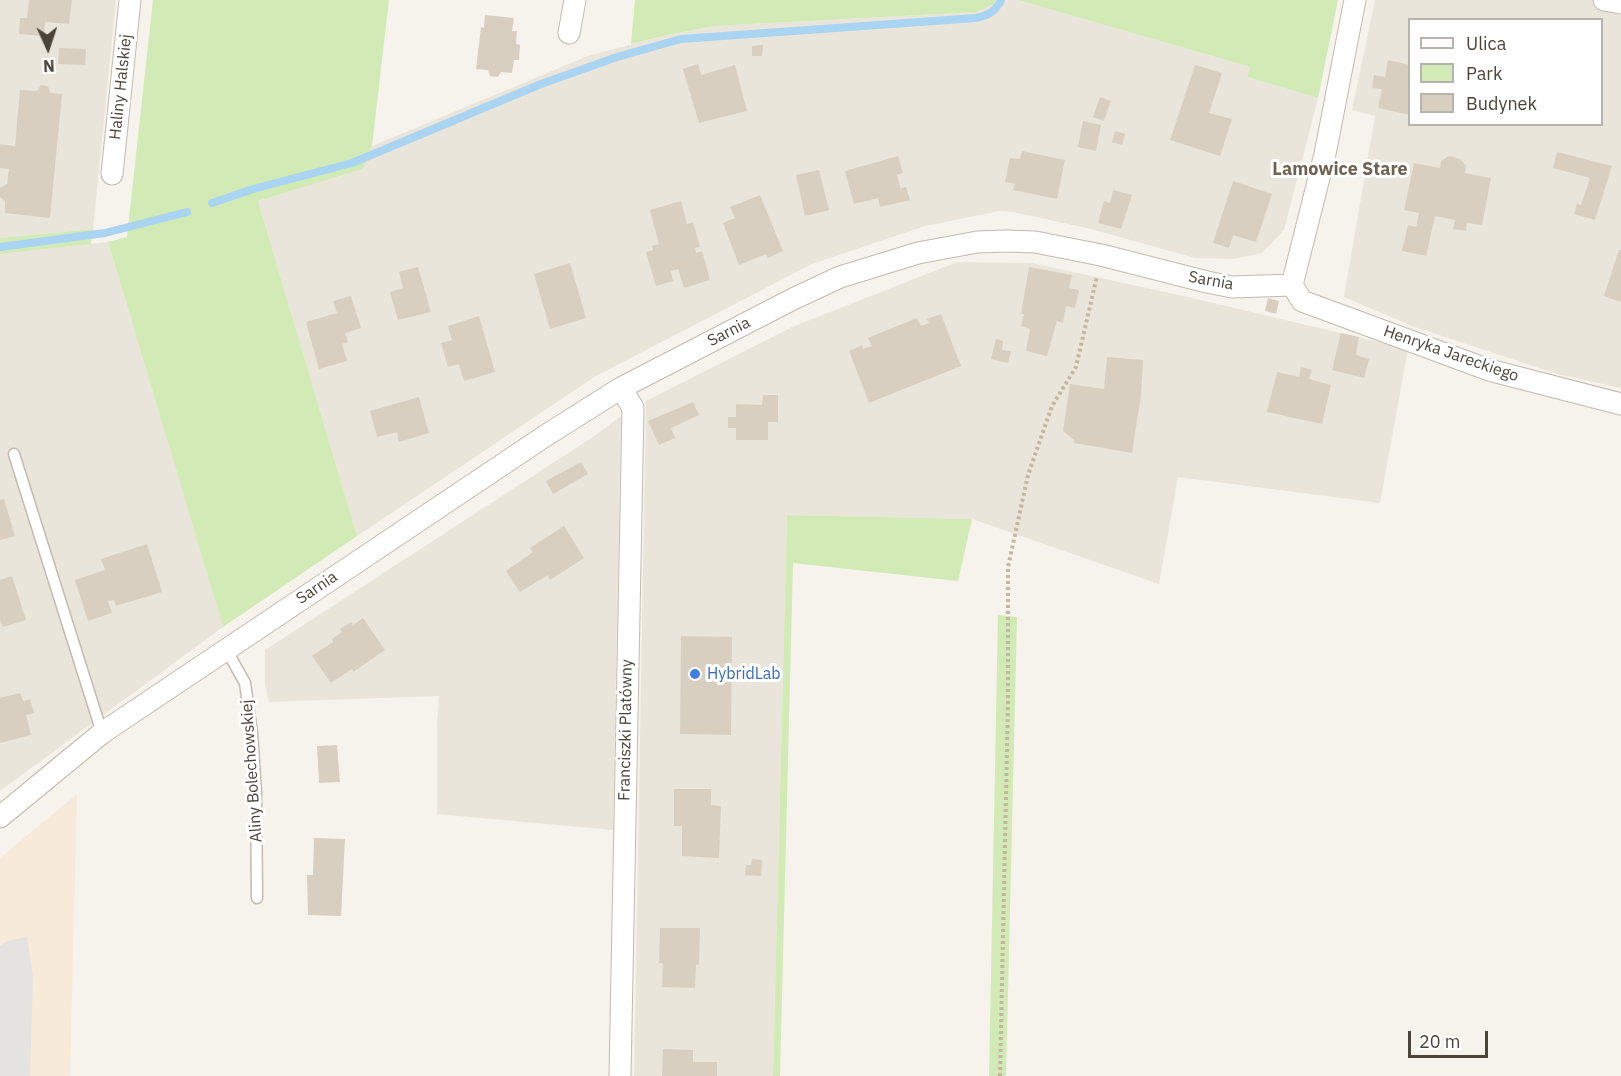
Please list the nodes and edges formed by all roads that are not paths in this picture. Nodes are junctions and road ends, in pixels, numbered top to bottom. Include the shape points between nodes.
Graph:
1 (130, 0) edge
2 (575, 0) edge
3 (1355, 0) edge
4 (1604, 0) edge
5 (1621, 3) edge
6 (569, 33) dead end
7 (112, 174) dead end
8 (1292, 285) junction
9 (621, 388) junction
10 (1621, 404) edge
11 (14, 454) dead end
12 (226, 650) junction
13 (102, 733) junction
14 (0, 817) edge
15 (257, 898) dead end
16 (620, 1076) edge

1 - 7 street, Haliny Halskiej
2 - 6 street
3 - 8 street via 1325,153
4 - 5 street
8 - 9 street, Sarnia via 1232,287 1035,242 978,242 918,253 840,277
8 - 10 street, Henryka Jareckiego via 1302,301 1489,370
9 - 12 street, Sarnia
9 - 16 street, Franciszki Platówny via 633,408
11 - 13 lane
12 - 13 street, Sarnia
12 - 15 lane, Aliny Bolechowskiej via 245,683 252,734
13 - 14 street, Sarnia

